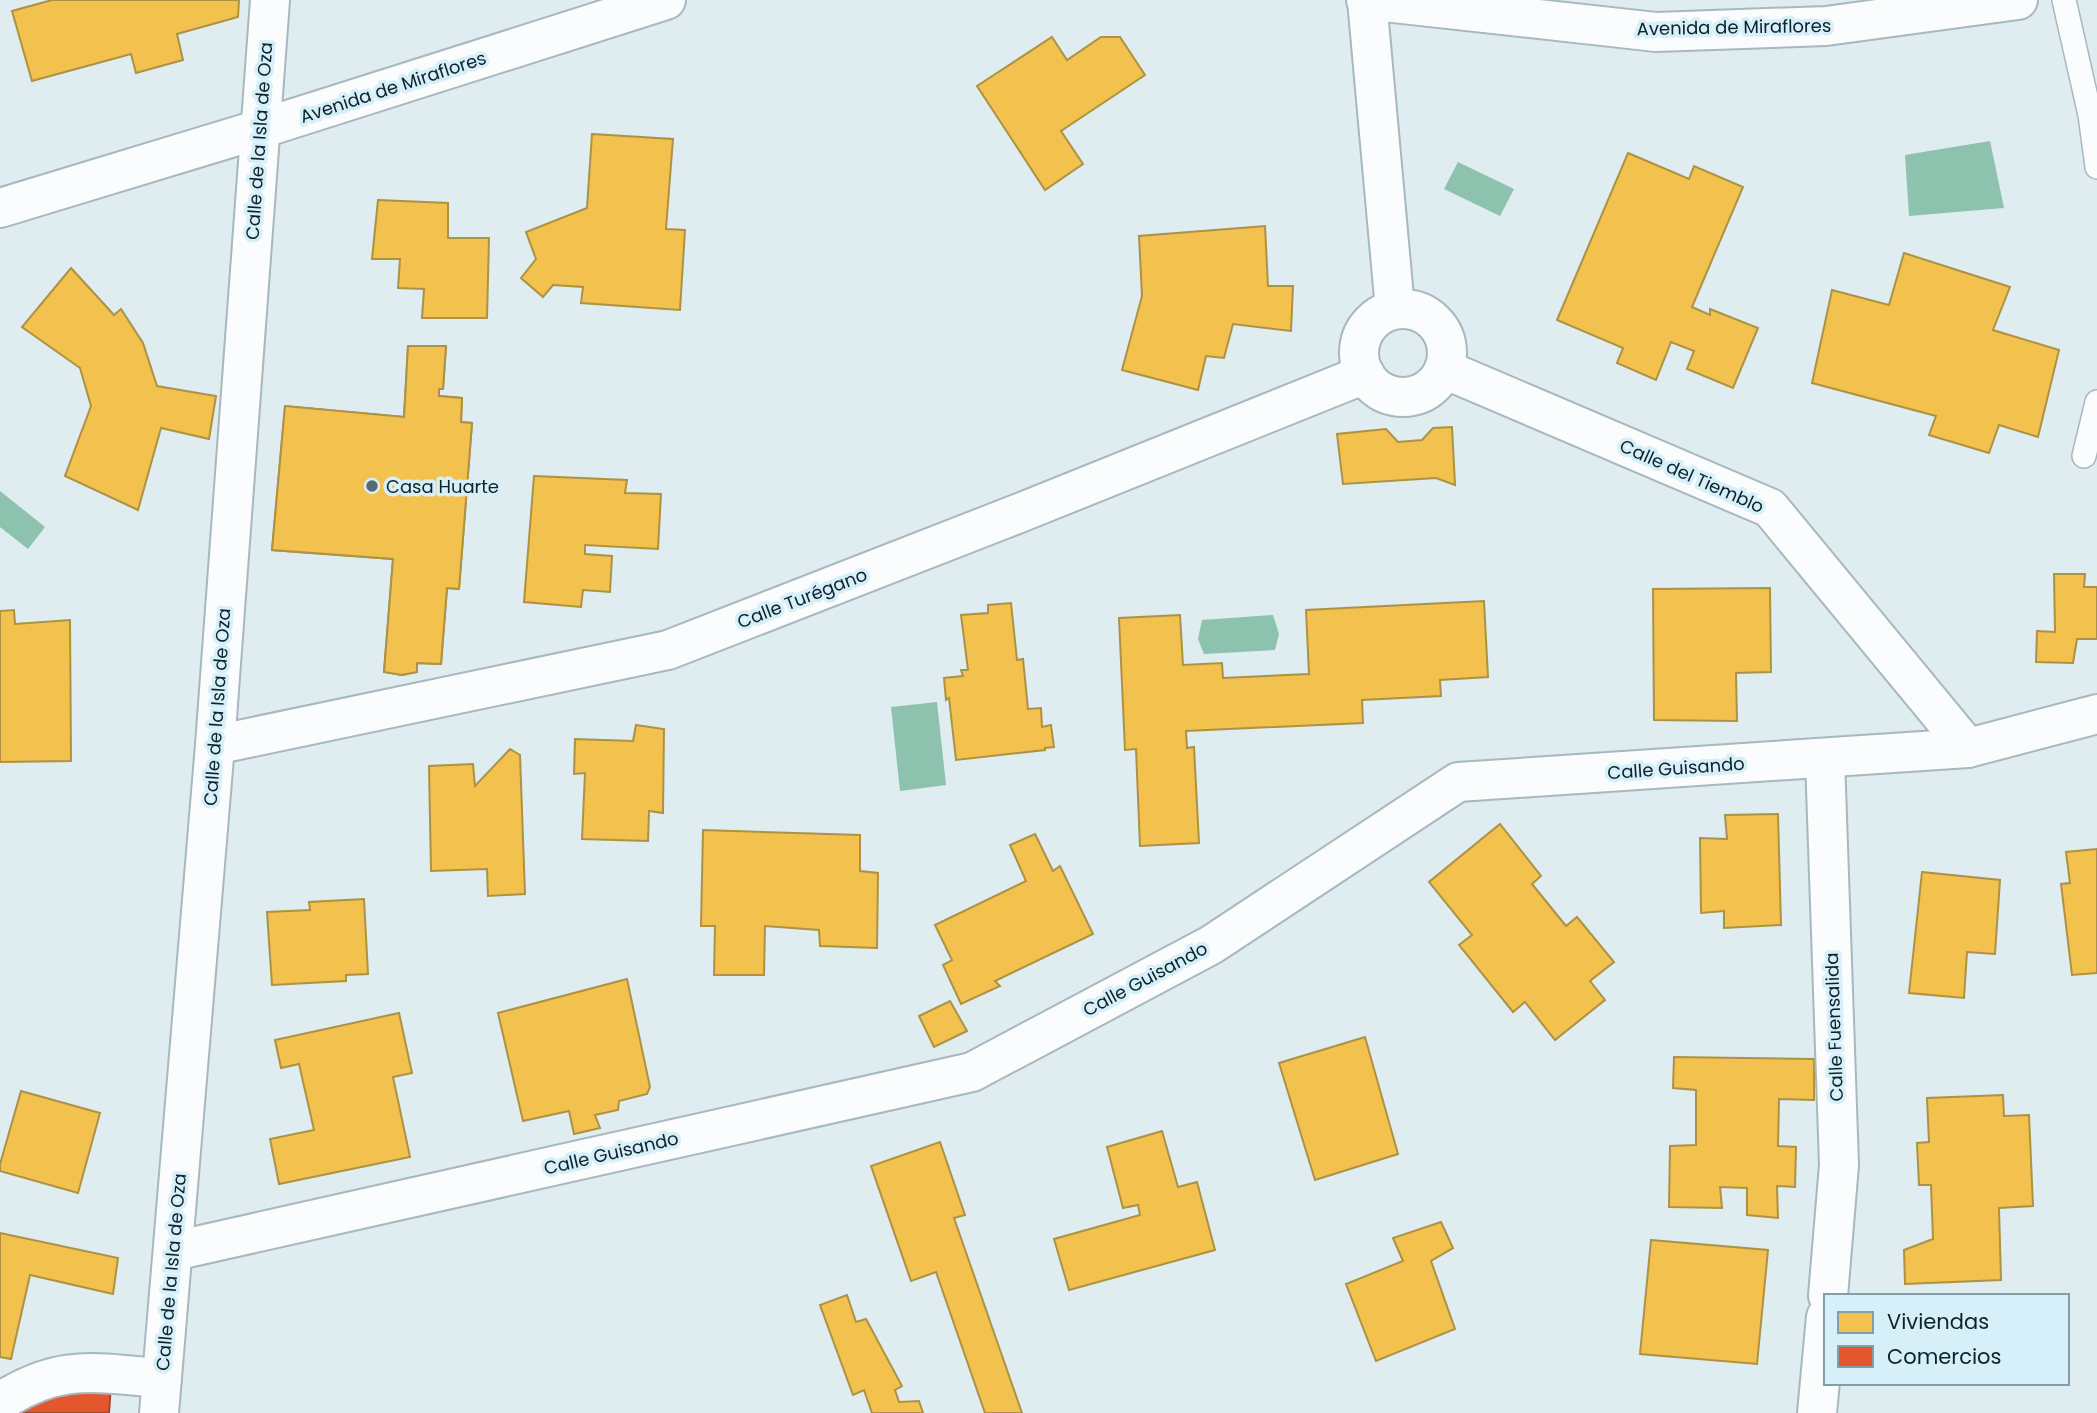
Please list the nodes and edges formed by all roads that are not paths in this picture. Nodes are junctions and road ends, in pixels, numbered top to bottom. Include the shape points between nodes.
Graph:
1 (270, 0) edge
2 (666, 0) edge
3 (1366, 0) edge
4 (2018, 0) edge
5 (2064, 0) edge
6 (260, 129) junction
7 (2097, 167) edge
8 (0, 208) edge
9 (1395, 309) junction
10 (1444, 369) junction
11 (1365, 374) junction
12 (2097, 402) edge
13 (2084, 456) dead end
14 (2097, 714) edge
15 (215, 746) junction
16 (1968, 748) junction
17 (1825, 759) junction
18 (174, 1251) junction
19 (1828, 1294) edge
20 (1824, 1338) edge
21 (160, 1395) edge
22 (0, 1402) edge
23 (1817, 1413) edge

1 - 6 street, Calle de la Isla de Oza
2 - 6 street, Avenida de Miraflores
3 - 4 street, Avenida de Miraflores via 1656,32 1826,26
3 - 9 street
5 - 7 lane
6 - 8 street, Avenida de Miraflores
6 - 15 street, Calle de la Isla de Oza
9 - 10 street via 1422,312 1433,320 1447,343
9 - 11 street via 1371,322 1364,333 1360,361
10 - 11 street via 1426,390 1399,397 1373,385
10 - 16 street, Calle del Tiemblo via 1770,508
11 - 15 street, Calle Turégano via 668,650
12 - 13 lane
14 - 16 street, Calle Guisando
15 - 18 street, Calle de la Isla de Oza
16 - 17 street, Calle Guisando
17 - 18 street, Calle Guisando via 1458,782 1210,945 972,1072
17 - 19 street, Calle Fuensalida via 1839,1165
18 - 21 street, Calle de la Isla de Oza
20 - 23 street
21 - 22 street via 81,1372 25,1386

